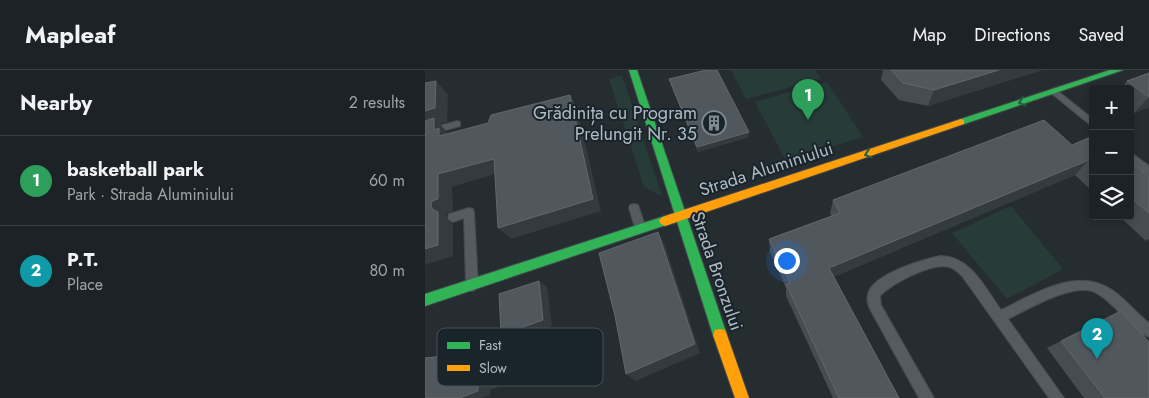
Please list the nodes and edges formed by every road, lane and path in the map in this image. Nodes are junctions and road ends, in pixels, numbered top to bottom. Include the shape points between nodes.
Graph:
1 (1119, 70) edge
2 (632, 71) edge
3 (1054, 91) junction
4 (1089, 121) edge
5 (457, 124) dead end
6 (425, 133) edge
7 (1134, 159) edge
8 (1149, 172) edge
9 (634, 208) dead end
10 (680, 216) junction
11 (453, 217) dead end
12 (640, 228) junction
13 (472, 285) junction
14 (425, 300) edge
15 (999, 316) junction
16 (1149, 331) edge
17 (742, 398) edge
18 (927, 398) edge
19 (1057, 398) edge

1 - 3 street, Strada Aluminiului
2 - 10 street, Strada Bronzului
3 - 4 lane
3 -> 10 street, Strada Aluminiului
5 - 6 lane
7 - 8 lane
9 - 12 lane
10 - 12 street, Strada Aluminiului
10 - 17 street, Strada Bronzului
11 - 13 lane via 469,212
12 - 13 street, Strada Aluminiului
13 - 14 street, Strada Aluminiului
15 - 16 lane via 1071,286 1085,284 1109,294
15 - 18 lane via 960,266 943,260 884,283 875,291 875,307
15 - 19 lane

